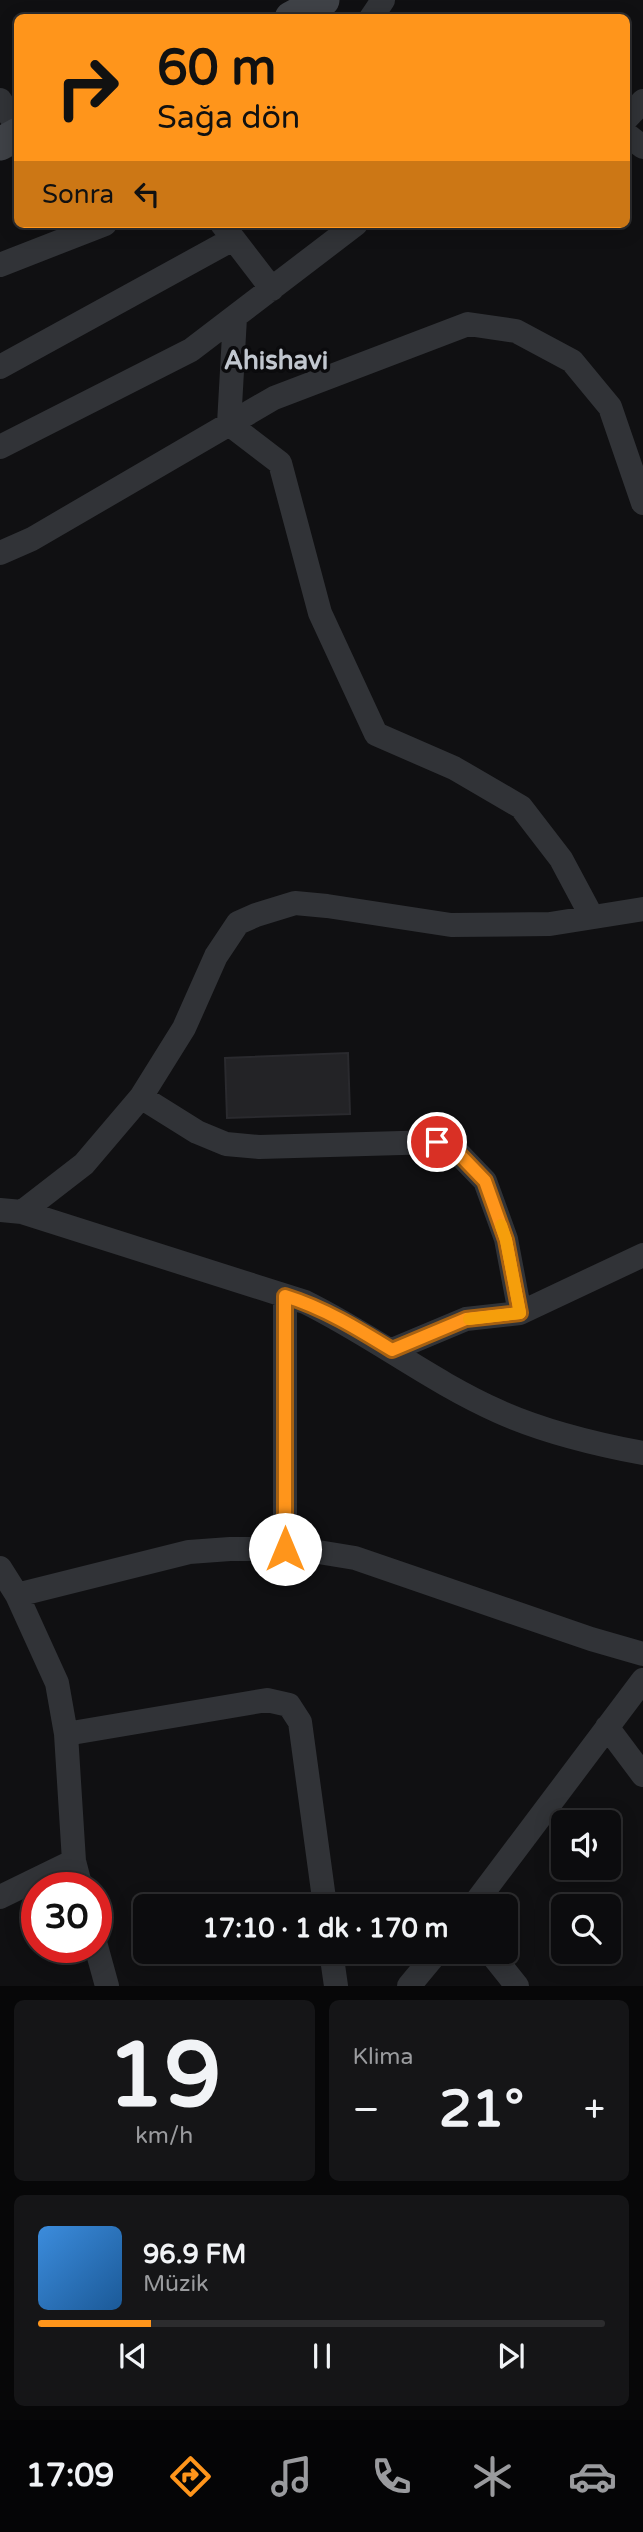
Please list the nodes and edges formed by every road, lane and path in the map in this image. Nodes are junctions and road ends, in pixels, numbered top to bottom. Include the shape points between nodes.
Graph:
1 (323, 0) edge
2 (298, 14) edge
3 (0, 100) edge
4 (643, 101) edge
5 (630, 115) edge
6 (14, 124) edge
7 (95, 228) edge
8 (351, 228) edge
9 (228, 231) edge
10 (0, 265) edge
11 (272, 289) junction
12 (235, 317) junction
13 (0, 368) edge
14 (229, 424) junction
15 (0, 447) edge
16 (643, 503) edge
17 (0, 553) edge
18 (643, 909) edge
19 (592, 917) junction
20 (141, 1097) junction
21 (11, 1211) edge
22 (643, 1255) edge
23 (285, 1296) junction
24 (520, 1313) junction
25 (392, 1350) junction
26 (643, 1453) edge
27 (285, 1549) junction
28 (0, 1568) edge
29 (17, 1595) junction
30 (643, 1654) edge
31 (643, 1680) edge
32 (607, 1727) junction
33 (66, 1734) junction
34 (643, 1775) edge
35 (74, 1861) junction
36 (77, 1872) edge
37 (323, 1894) edge
38 (482, 1894) edge
39 (0, 1897) edge
40 (101, 1963) edge
41 (333, 1964) edge
42 (428, 1964) edge
43 (499, 1964) edge
44 (107, 1986) edge
45 (336, 1986) edge
46 (410, 1986) edge
47 (517, 1986) edge

1 - 2 main road
3 - 6 street
4 - 5 street
7 - 10 street
8 - 11 street
9 - 11 street
9 - 13 street
11 - 12 street
12 - 14 street
12 - 15 street via 191,350
14 - 16 street via 274,398 468,324 516,331 572,361 610,407
14 - 17 street via 32,540
14 - 19 street via 280,463 320,613 376,734 454,768 521,807 561,859
18 - 19 street
19 - 20 street via 550,924 451,925 295,904 256,915 238,923 216,956 184,1028
20 - 21 street via 84,1164
20 - 24 street via 197,1132 226,1144 437,1142 460,1155 485,1181 506,1240
21 - 23 street
22 - 24 street
23 - 25 street via 345,1321
23 - 27 street
24 - 25 street via 466,1319
25 - 26 street via 501,1412 597,1444
27 - 29 street via 189,1552
27 - 30 street via 355,1559
28 - 29 street
29 - 33 street via 57,1683
31 - 32 street
32 - 34 street
32 - 38 street
33 - 35 street
33 - 37 street via 267,1700 289,1705 300,1721
35 - 36 street
35 - 39 street
40 - 44 street
41 - 45 street
42 - 46 street
43 - 47 street

